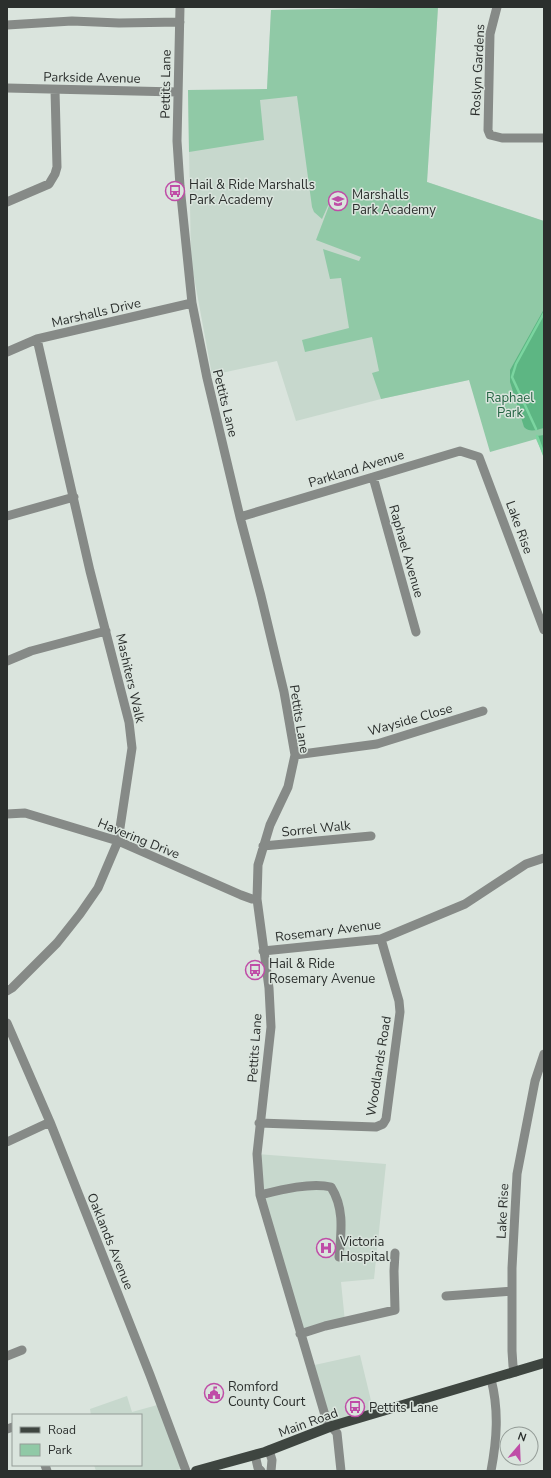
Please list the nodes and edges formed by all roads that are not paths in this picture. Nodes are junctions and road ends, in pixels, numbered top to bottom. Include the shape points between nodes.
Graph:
1 (180, 7) edge
2 (497, 7) edge
3 (180, 22) junction
4 (7, 25) edge
5 (7, 88) edge
6 (55, 90) junction
7 (177, 92) junction
8 (544, 138) edge
9 (7, 202) edge
10 (192, 303) junction
11 (37, 339) junction
12 (7, 352) edge
13 (479, 457) joint
14 (373, 476) junction
15 (74, 497) junction
16 (7, 516) edge
17 (240, 517) junction
18 (544, 630) edge
19 (106, 632) junction
20 (416, 632) dead end
21 (7, 661) edge
22 (483, 711) dead end
23 (295, 755) junction
24 (7, 814) edge
25 (371, 836) dead end
26 (118, 841) junction
27 (263, 846) junction
28 (544, 858) edge
29 (257, 899) junction
30 (381, 939) junction
31 (263, 951) junction
32 (7, 991) edge
33 (7, 1023) edge
34 (544, 1054) edge
35 (50, 1122) junction
36 (259, 1123) junction
37 (7, 1142) edge
38 (260, 1195) junction
39 (395, 1253) dead end
40 (339, 1257) dead end
41 (512, 1291) junction
42 (446, 1296) dead end
43 (300, 1334) junction
44 (22, 1350) dead end
45 (7, 1356) edge
46 (544, 1363) edge
47 (516, 1372) junction
48 (491, 1379) junction
49 (332, 1426) junction
50 (269, 1450) junction
51 (255, 1455) junction
52 (186, 1471) edge
53 (196, 1471) edge
54 (261, 1471) edge
55 (271, 1471) edge
56 (341, 1471) edge
57 (491, 1471) edge

1 - 3 street, Pettits Lane
2 - 8 street, Roslyn Gardens via 490,34 487,126 490,135 502,138
3 - 4 street via 72,21
3 - 7 street, Pettits Lane
5 - 6 street, Parkside Avenue
6 - 7 street, Parkside Avenue
6 - 9 street via 55,174 49,184
7 - 10 street, Pettits Lane via 180,186
10 - 11 street, Marshalls Drive
10 - 17 street, Pettits Lane via 205,371
11 - 12 street, Marshalls Drive
11 - 15 street, Mashiters Walk
13 - 14 street, Parkland Avenue via 460,451
13 - 18 street, Lake Rise
14 - 17 street, Parkland Avenue
14 - 20 street, Raphael Avenue
15 - 16 street
15 - 19 street, Mashiters Walk
17 - 23 street, Pettits Lane via 284,692
19 - 21 street via 32,651
19 - 26 street, Mashiters Walk via 129,722 132,748
22 - 23 street, Wayside Close via 377,744
23 - 27 street, Pettits Lane via 288,788
24 - 26 street, Havering Drive via 24,813
25 - 27 street, Sorrel Walk
26 - 29 street, Havering Drive via 241,895
26 - 32 street, Mashiters Walk via 98,888 80,914 57,943
27 - 29 street, Pettits Lane via 258,865
28 - 30 street, Rosemary Avenue via 526,864 465,904
29 - 31 street, Pettits Lane
30 - 31 street, Rosemary Avenue
30 - 36 street, Woodlands Road via 400,1012 386,1119 383,1124 376,1126
31 - 36 street, Pettits Lane via 271,1027
33 - 35 street, Oaklands Avenue
34 - 41 street, Lake Rise via 535,1081 516,1174
35 - 37 street
35 - 52 street, Oaklands Avenue
36 - 38 street, Pettits Lane via 256,1154
38 - 40 street via 297,1188 324,1185 331,1187 335,1192 342,1219
38 - 43 street, Pettits Lane
39 - 43 street via 395,1310
41 - 42 street
41 - 47 street, Lake Rise via 512,1351
43 - 49 street, Pettits Lane via 327,1422
44 - 45 street
46 - 47 main road, Main Road
47 - 48 main road, Main Road
48 - 49 main road, Main Road
48 - 57 street via 497,1406 497,1423
49 - 50 main road, Main Road
49 - 56 street, Pettits Lane via 337,1433
50 - 51 main road, Main Road
50 - 55 street via 272,1460
51 - 53 main road, Main Road
51 - 54 street

